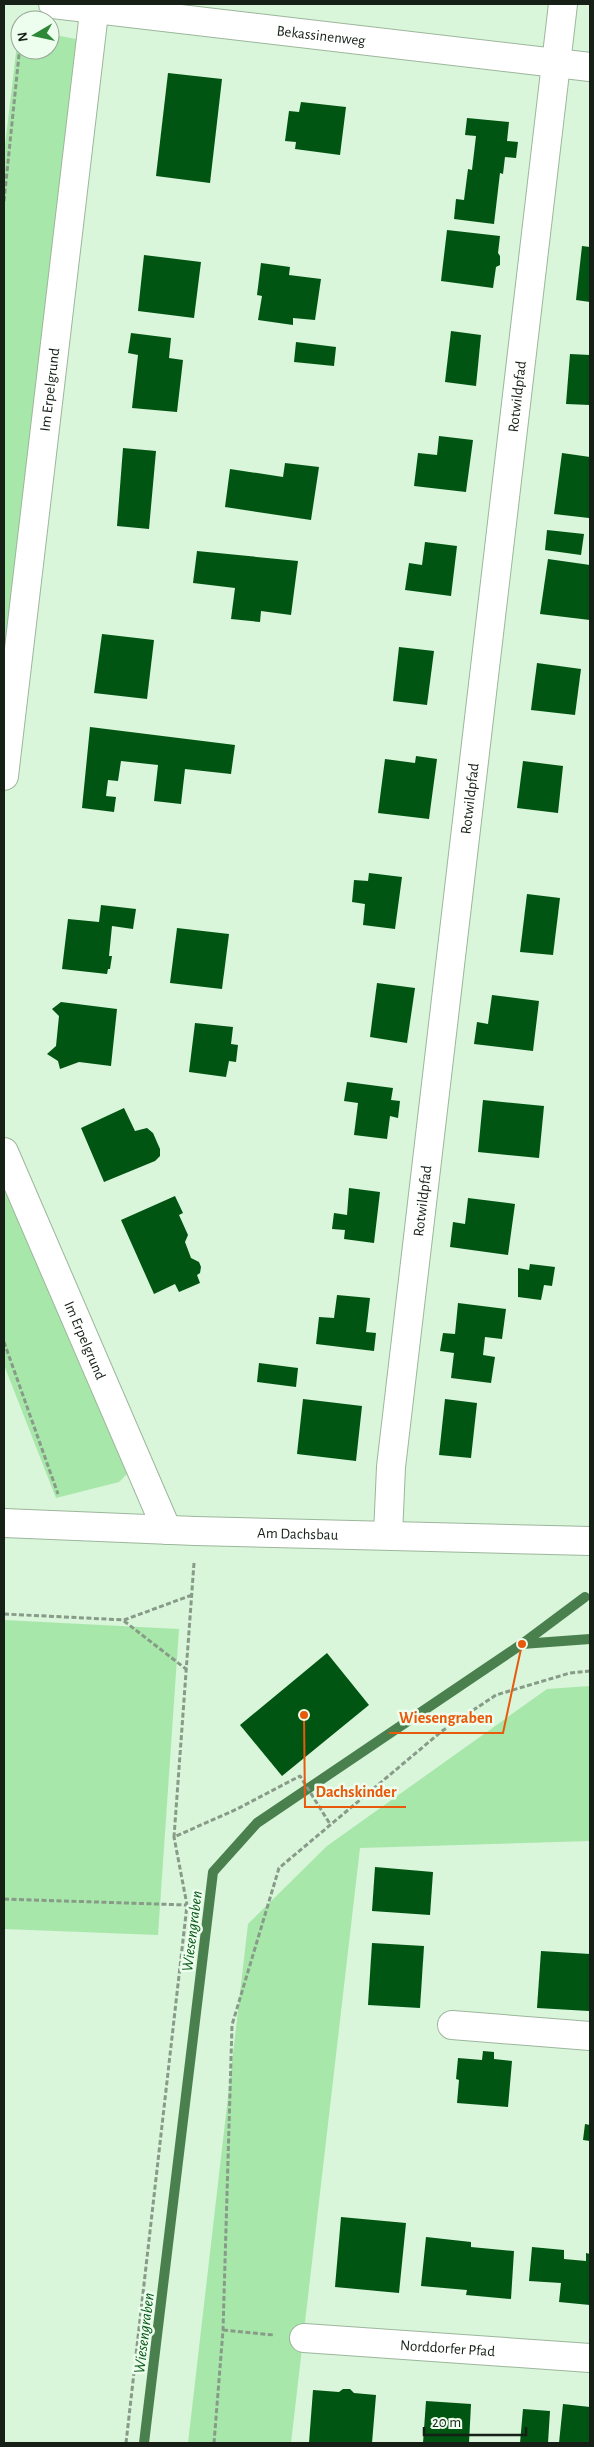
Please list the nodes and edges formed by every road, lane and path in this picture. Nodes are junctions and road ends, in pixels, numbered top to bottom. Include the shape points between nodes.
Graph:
1 (53, 4) edge
2 (563, 4) edge
3 (95, 6) edge
4 (18, 60) edge
5 (556, 64) junction
6 (590, 67) edge
7 (4, 201) edge
8 (4, 776) edge
9 (4, 1152) edge
10 (4, 1342) edge
11 (4, 1523) edge
12 (69, 1526) junction
13 (167, 1530) junction
14 (195, 1531) junction
15 (388, 1535) junction
16 (590, 1541) edge
17 (192, 1596) junction
18 (4, 1614) edge
19 (124, 1620) junction
20 (186, 1669) junction
21 (590, 1671) edge
22 (330, 1824) junction
23 (174, 1837) junction
24 (4, 1899) edge
25 (187, 1905) junction
26 (452, 2025) dead end
27 (590, 2036) edge
28 (223, 2330) junction
29 (304, 2338) joint
30 (590, 2358) edge
31 (126, 2443) edge
32 (214, 2443) edge

1 - 3 street, Bekassinenweg
2 - 5 street, Rotwildpfad
3 - 5 street, Bekassinenweg
3 - 8 street, Im Erpelgrund
4 - 7 path
5 - 6 street, Bekassinenweg
5 - 15 street, Rotwildpfad via 391,1466
9 - 13 street, Im Erpelgrund
10 - 12 path
11 - 12 street, Am Dachsbau
12 - 13 street, Am Dachsbau
13 - 14 street, Am Dachsbau
14 - 15 street, Am Dachsbau
14 - 17 path
15 - 16 street, Am Dachsbau
17 - 19 path
17 - 20 path
18 - 19 path
19 - 20 path
20 - 23 path
21 - 22 path via 570,1673 496,1695 442,1731
22 - 23 path via 300,1776
22 - 28 path via 279,1868 232,2025
23 - 25 path
24 - 25 path
25 - 31 path
26 - 27 street
28 - 29 path
28 - 32 path
29 - 30 street, Norddorfer Pfad

